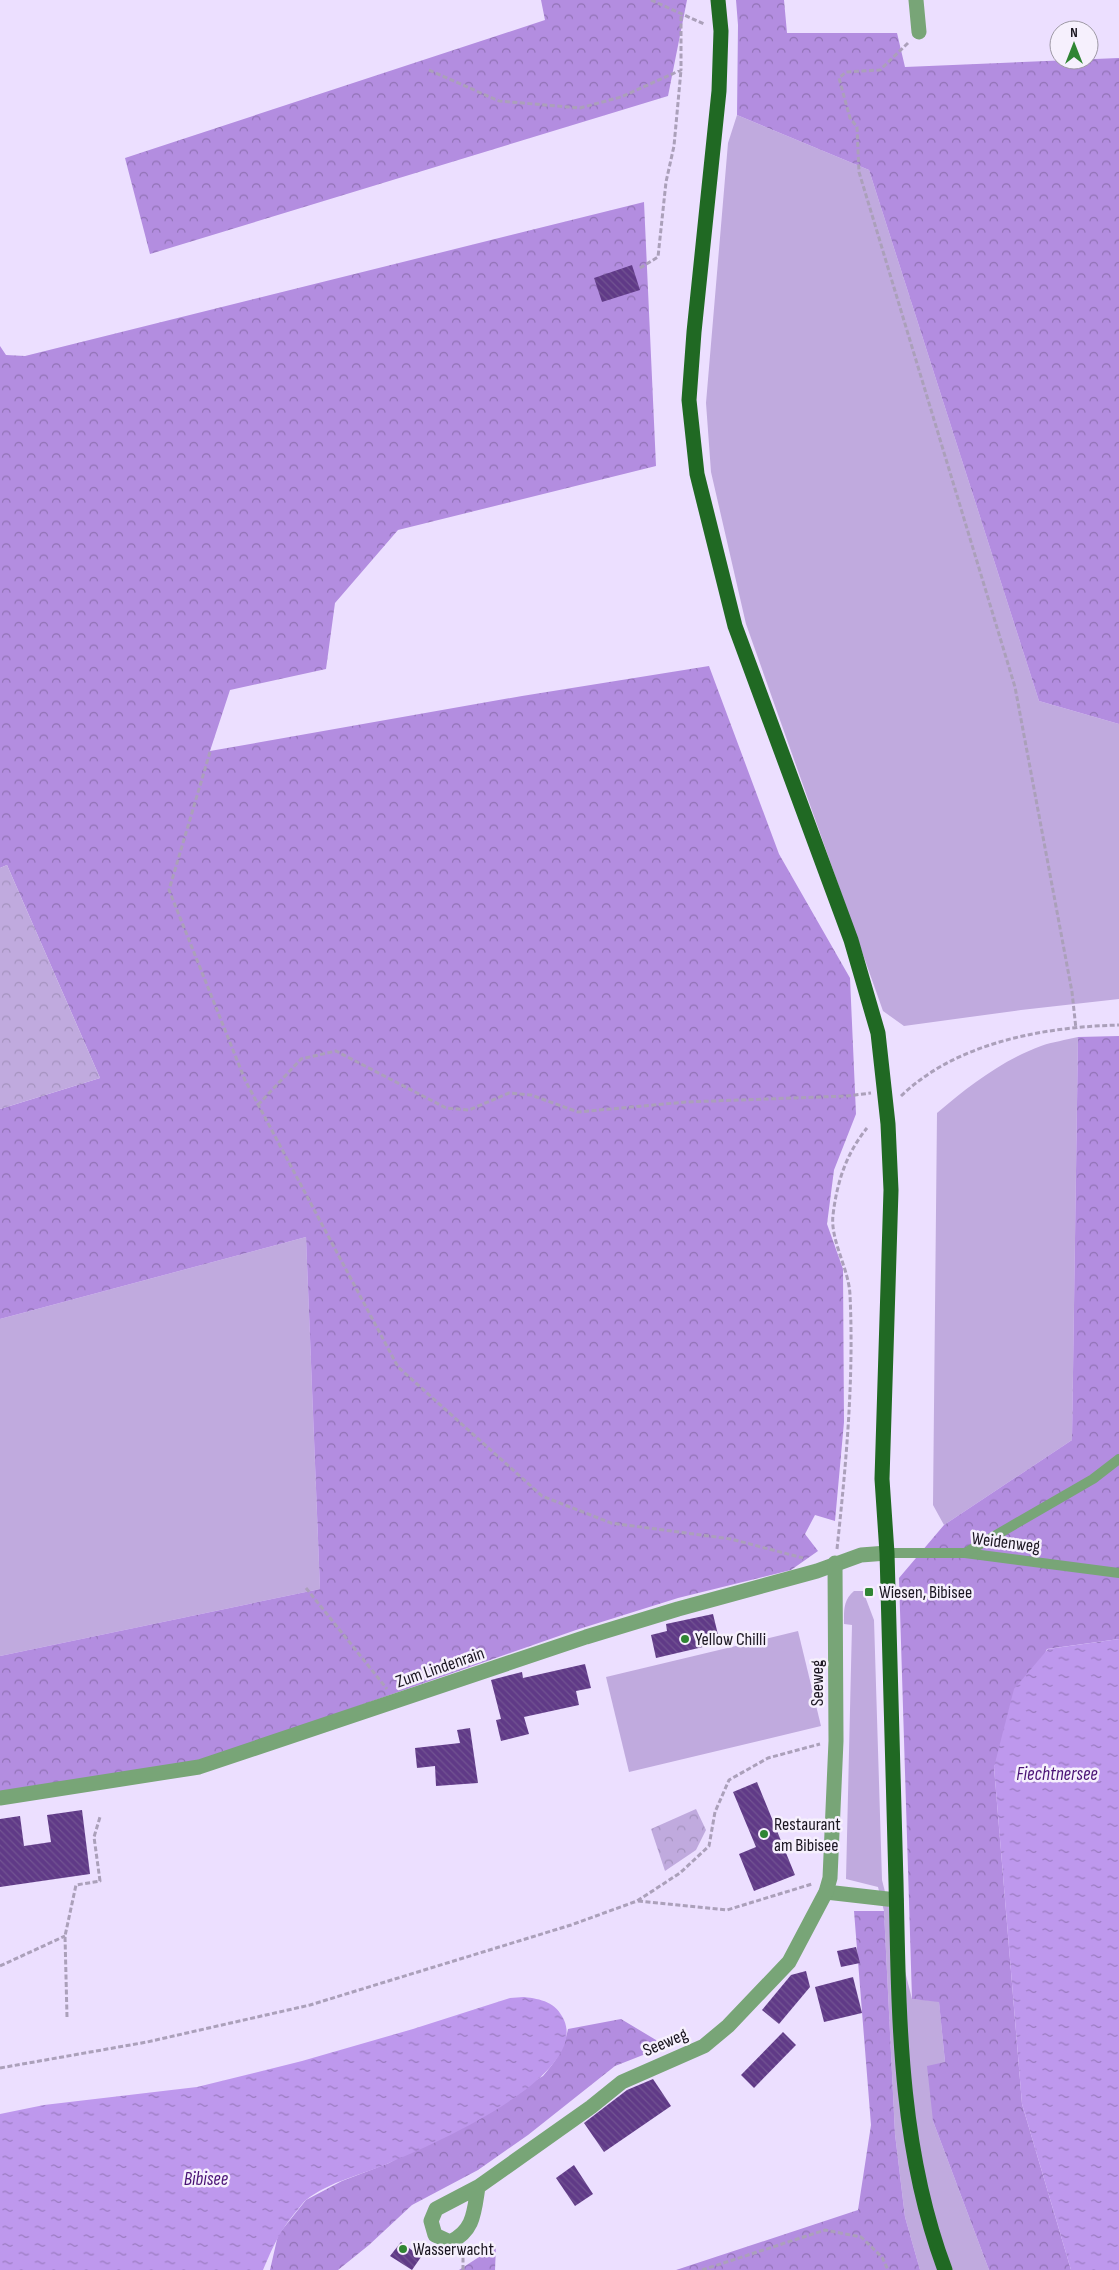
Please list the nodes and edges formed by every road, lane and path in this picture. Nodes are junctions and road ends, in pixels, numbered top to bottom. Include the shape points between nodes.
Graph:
1 (651, 0) edge
2 (718, 0) edge
3 (916, 0) edge
4 (681, 15) junction
5 (721, 30) junction
6 (919, 32) joint
7 (429, 70) dead end
8 (681, 70) junction
9 (640, 268) dead end
10 (210, 752) dead end
11 (1119, 1025) edge
12 (1076, 1029) junction
13 (884, 1091) junction
14 (901, 1096) dead end
15 (258, 1105) junction
16 (867, 1128) dead end
17 (1119, 1459) edge
18 (888, 1553) junction
19 (965, 1553) junction
20 (836, 1563) junction
21 (817, 1571) junction
22 (1119, 1573) edge
23 (306, 1588) dead end
24 (396, 1701) junction
25 (836, 1741) junction
26 (0, 1798) edge
27 (100, 1816) dead end
28 (828, 1885) junction
29 (896, 1900) junction
30 (637, 1901) junction
31 (65, 1936) junction
32 (0, 1966) edge
33 (67, 2017) dead end
34 (0, 2068) edge
35 (478, 2187) dead end
36 (702, 2270) edge
37 (888, 2270) edge
38 (945, 2270) edge

1 - 4 path
2 - 5 main road
3 - 6 street
4 - 5 path
4 - 8 path
5 - 13 main road via 719,91 689,400 697,474 735,626 851,940 878,1033
6 - 12 path via 880,70 846,72 839,78 850,118 857,127 859,172 1016,687
7 - 8 path via 499,101 580,108 621,97
8 - 9 path via 658,257
10 - 15 path via 169,890
11 - 12 path
12 - 14 path via 1030,1034 993,1043 932,1073
13 - 15 path via 846,1096 686,1102 578,1112 531,1095 509,1093 469,1110 446,1108 336,1051 301,1059
13 - 18 main road via 891,1190 882,1479
15 - 21 path via 398,1367 542,1496 611,1522 731,1540 809,1560
16 - 20 path via 843,1166 833,1217 835,1235 850,1281 852,1354 848,1442
17 - 19 lane via 1093,1480
18 - 19 lane, Weidenweg
18 - 20 street, Zum Lindenrain via 861,1555
18 - 29 main road
19 - 22 lane, Weidenweg
20 - 21 street, Zum Lindenrain
20 - 25 street, Seeweg
21 - 24 street, Zum Lindenrain via 678,1609
23 - 24 path
24 - 26 street, Zum Lindenrain via 198,1767
25 - 28 street, Seeweg
25 - 30 path via 768,1758 729,1780 715,1812 709,1846 680,1873
27 - 31 path via 94,1837 100,1882 76,1885
28 - 29 street
28 - 30 path via 727,1910
28 - 35 street, Seeweg via 788,1962 728,2026 704,2046 622,2082
29 - 38 main road via 900,2022 909,2132 931,2232
30 - 34 path via 571,1925 310,2005 147,2042
31 - 32 path
31 - 33 path
36 - 37 path via 825,2230 861,2237 882,2257

